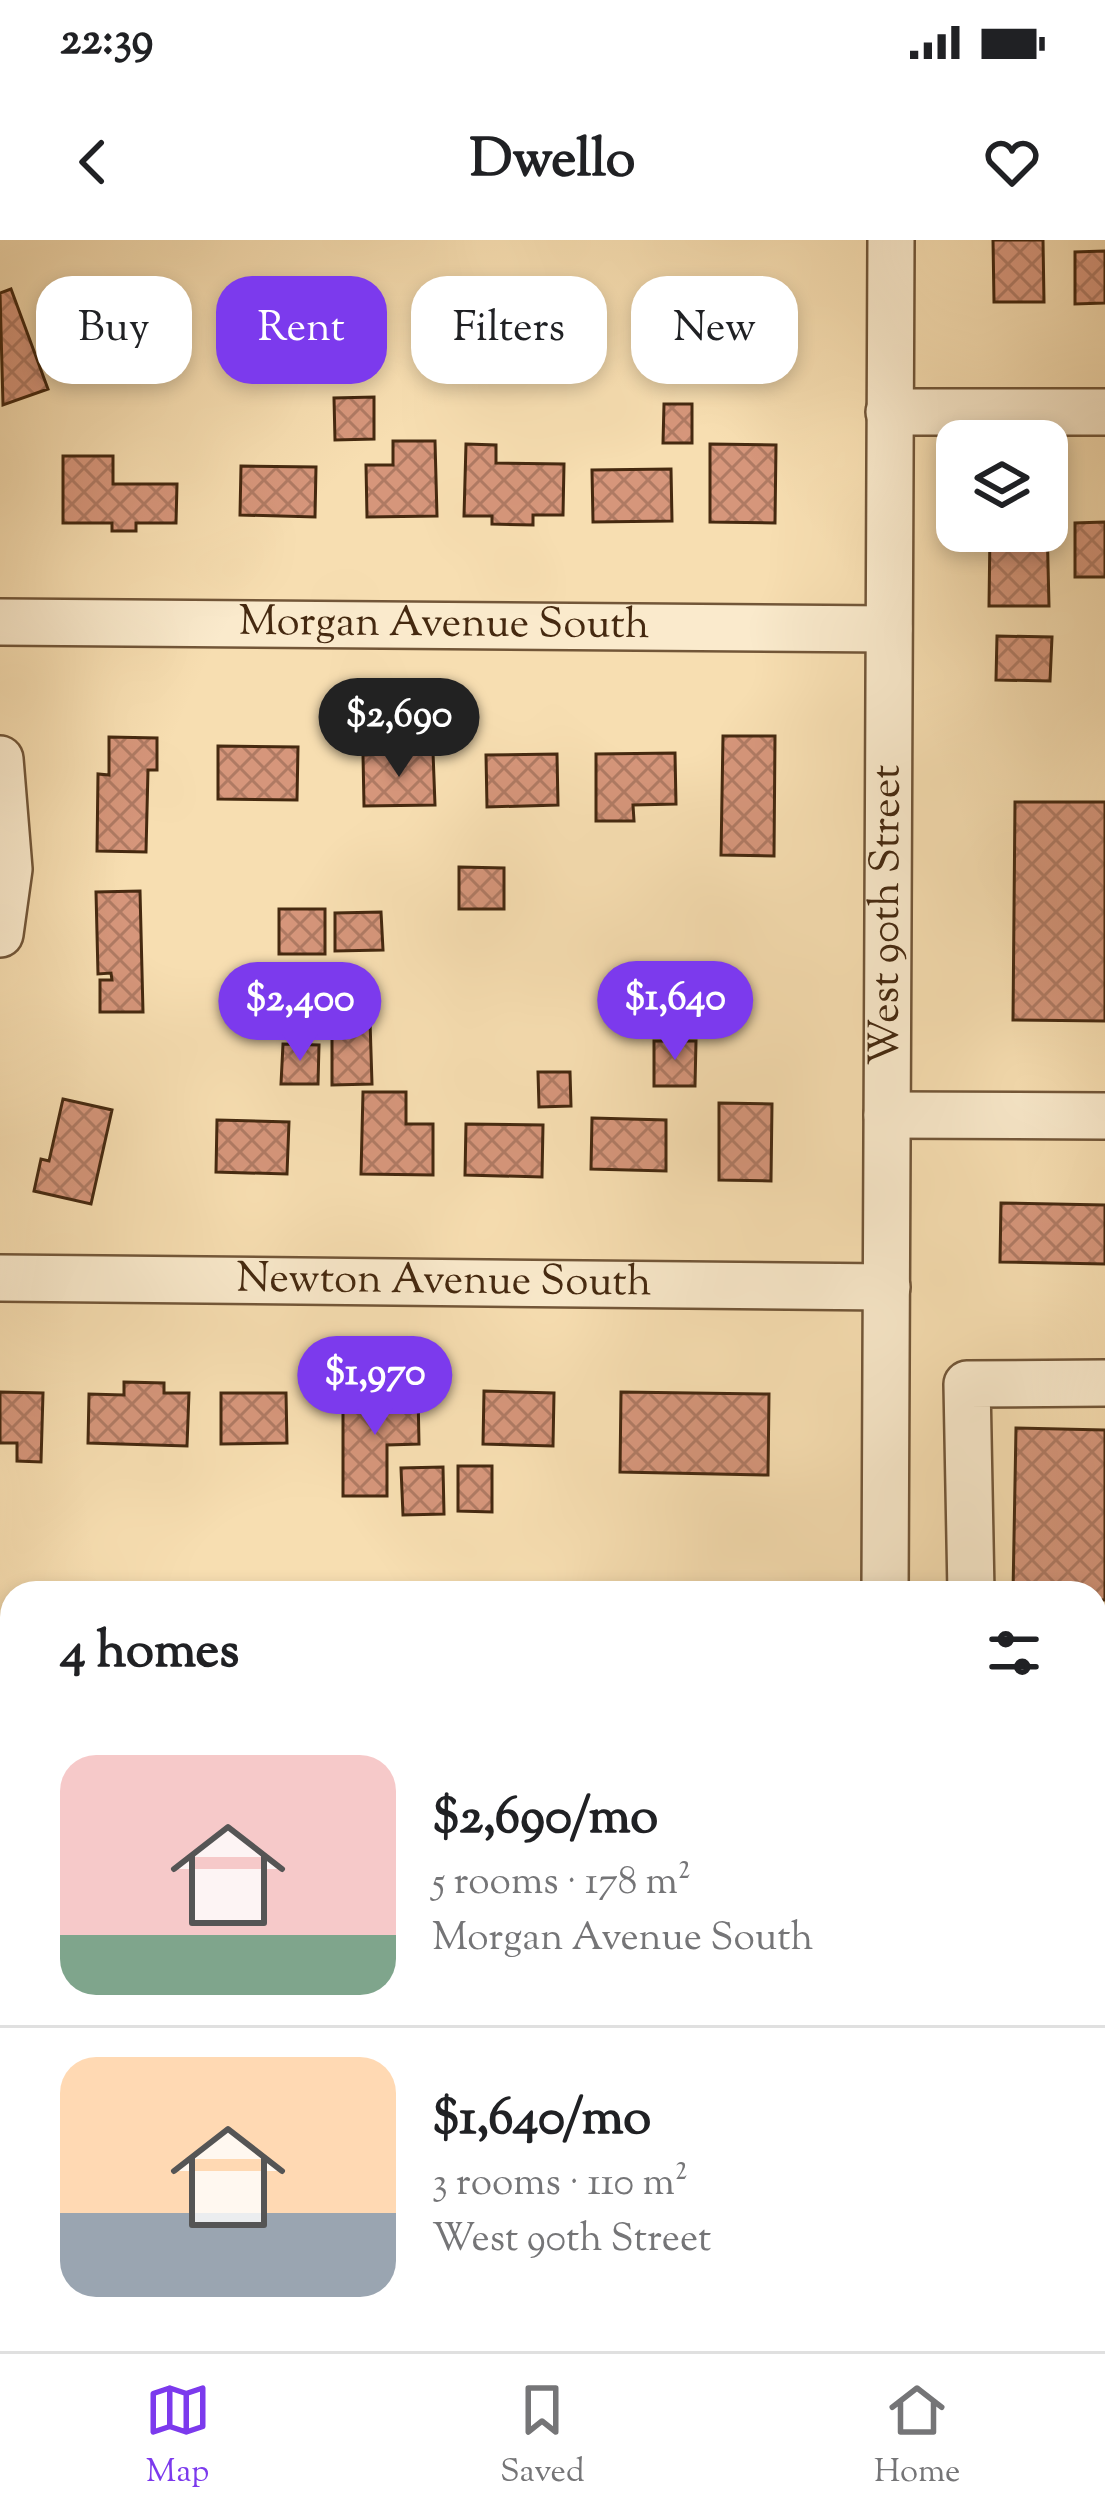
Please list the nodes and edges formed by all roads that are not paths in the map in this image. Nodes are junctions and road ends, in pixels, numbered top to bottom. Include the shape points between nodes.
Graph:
1 (891, 240) edge
2 (889, 412) junction
3 (1105, 412) edge
4 (0, 622) edge
5 (889, 629) junction
6 (0, 759) edge
7 (0, 934) edge
8 (887, 1114) junction
9 (1105, 1116) edge
10 (0, 1278) edge
11 (887, 1287) junction
12 (1105, 1383) edge
13 (885, 1581) edge
14 (971, 1581) edge

1 - 2 street, West 90th Street
2 - 3 street
2 - 5 street, West 90th Street
4 - 5 street, Morgan Avenue South
5 - 8 street, West 90th Street
6 - 7 street via 9,869
8 - 9 street
8 - 11 street, West 90th Street
10 - 11 street, Newton Avenue South
11 - 13 street, West 90th Street
12 - 14 street via 967,1384

